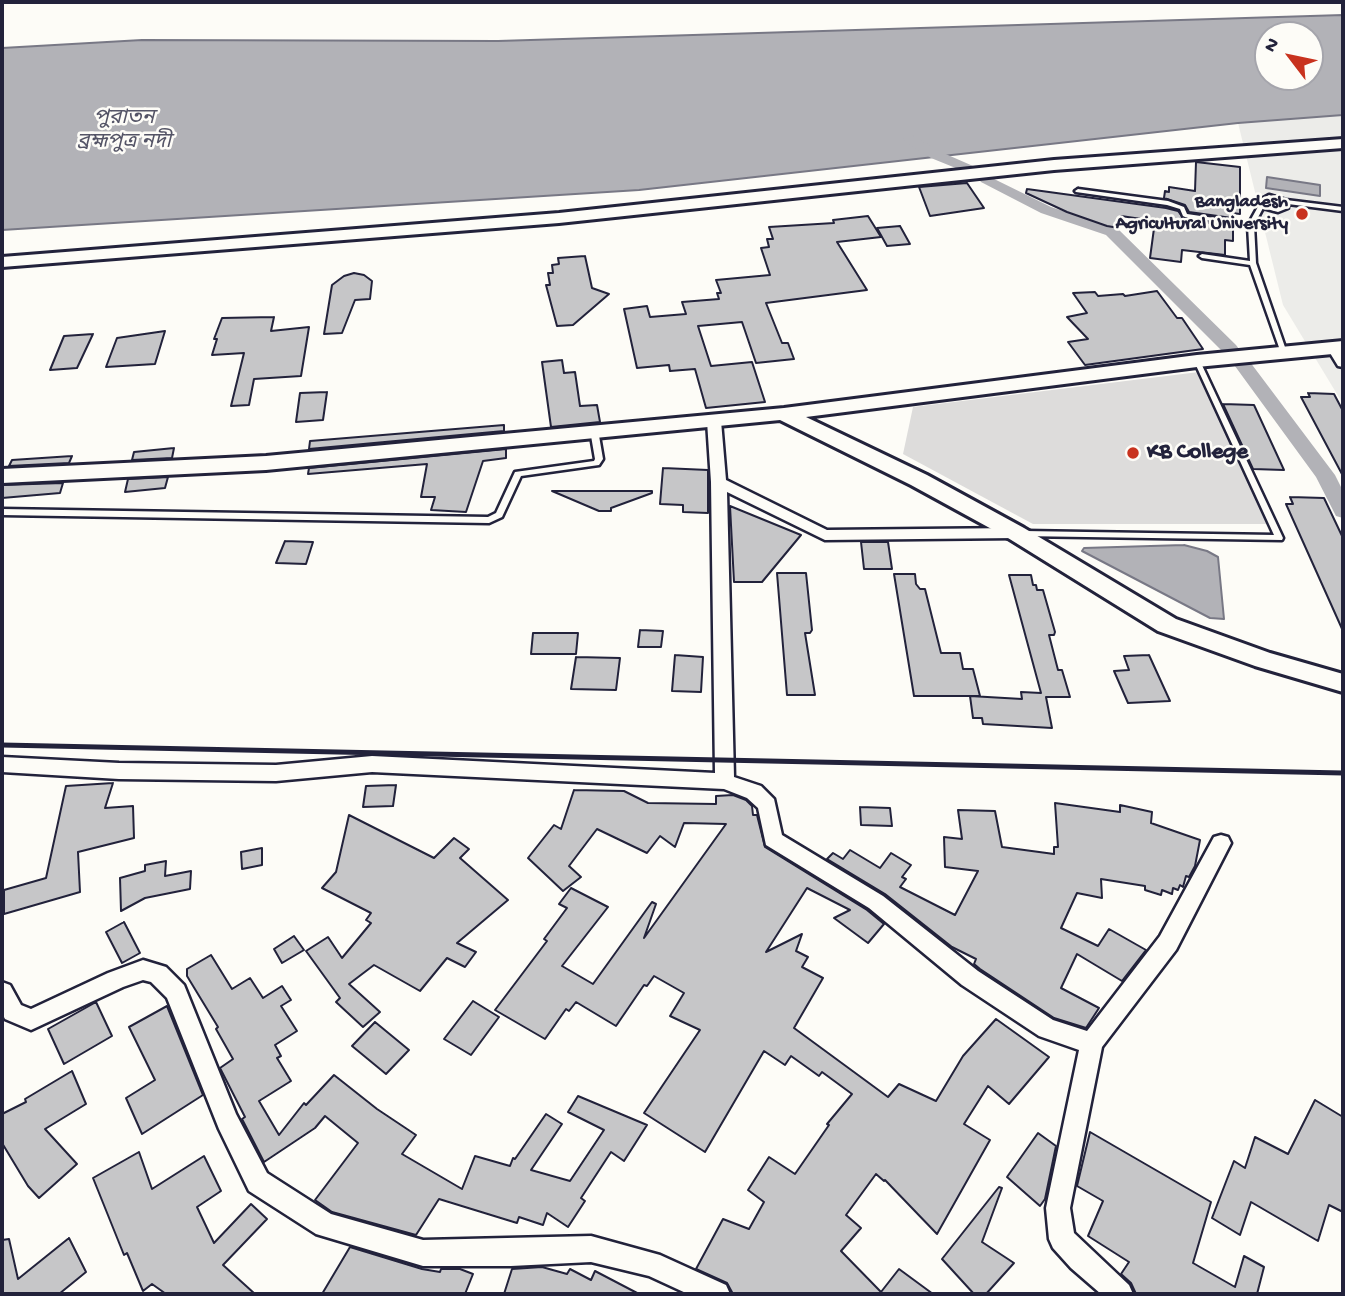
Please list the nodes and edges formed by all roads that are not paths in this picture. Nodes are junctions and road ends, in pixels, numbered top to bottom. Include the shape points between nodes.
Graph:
1 (1343, 144) edge
2 (1078, 191) dead end
3 (1285, 202) junction
4 (1262, 205) junction
5 (1343, 209) edge
6 (1251, 225) junction
7 (1202, 256) dead end
8 (2, 262) edge
9 (1253, 263) junction
10 (1284, 353) junction
11 (1340, 353) edge
12 (1197, 361) junction
13 (784, 414) junction
14 (714, 421) junction
15 (594, 430) junction
16 (2, 476) edge
17 (719, 482) junction
18 (2, 512) edge
19 (1016, 533) junction
20 (1343, 683) edge
21 (2, 765) edge
22 (725, 781) junction
23 (1221, 843) dead end
24 (2, 992) edge
25 (1092, 1043) junction
26 (717, 1294) edge
27 (1120, 1294) edge

1 - 8 street via 1054,165 559,218
2 - 6 lane via 1168,203 1182,208 1185,215
3 - 4 lane via 1286,207 1278,210
3 - 4 lane via 1269,197 1261,200
3 - 5 lane
4 - 6 lane
6 - 9 lane
7 - 9 lane
9 - 10 lane
10 - 11 street
10 - 12 street
12 - 13 street
12 - 19 lane via 1279,538
13 - 14 street
13 - 19 street
14 - 15 street
14 - 17 street
15 - 16 street via 266,463
15 - 18 lane via 596,463 519,474 499,515 489,520
17 - 19 street via 825,535
17 - 22 street
19 - 20 street via 1167,625
21 - 22 street via 276,773 372,764
22 - 25 street via 754,792 767,805 773,839 789,851 876,902 970,978 1047,1029
23 - 25 street via 1168,943
24 - 26 street via 13,1012 32,1020 116,979 143,970 158,974 177,992 227,1121 258,1182 325,1225 422,1253 591,1249 650,1264
25 - 27 street via 1058,1208 1062,1239

